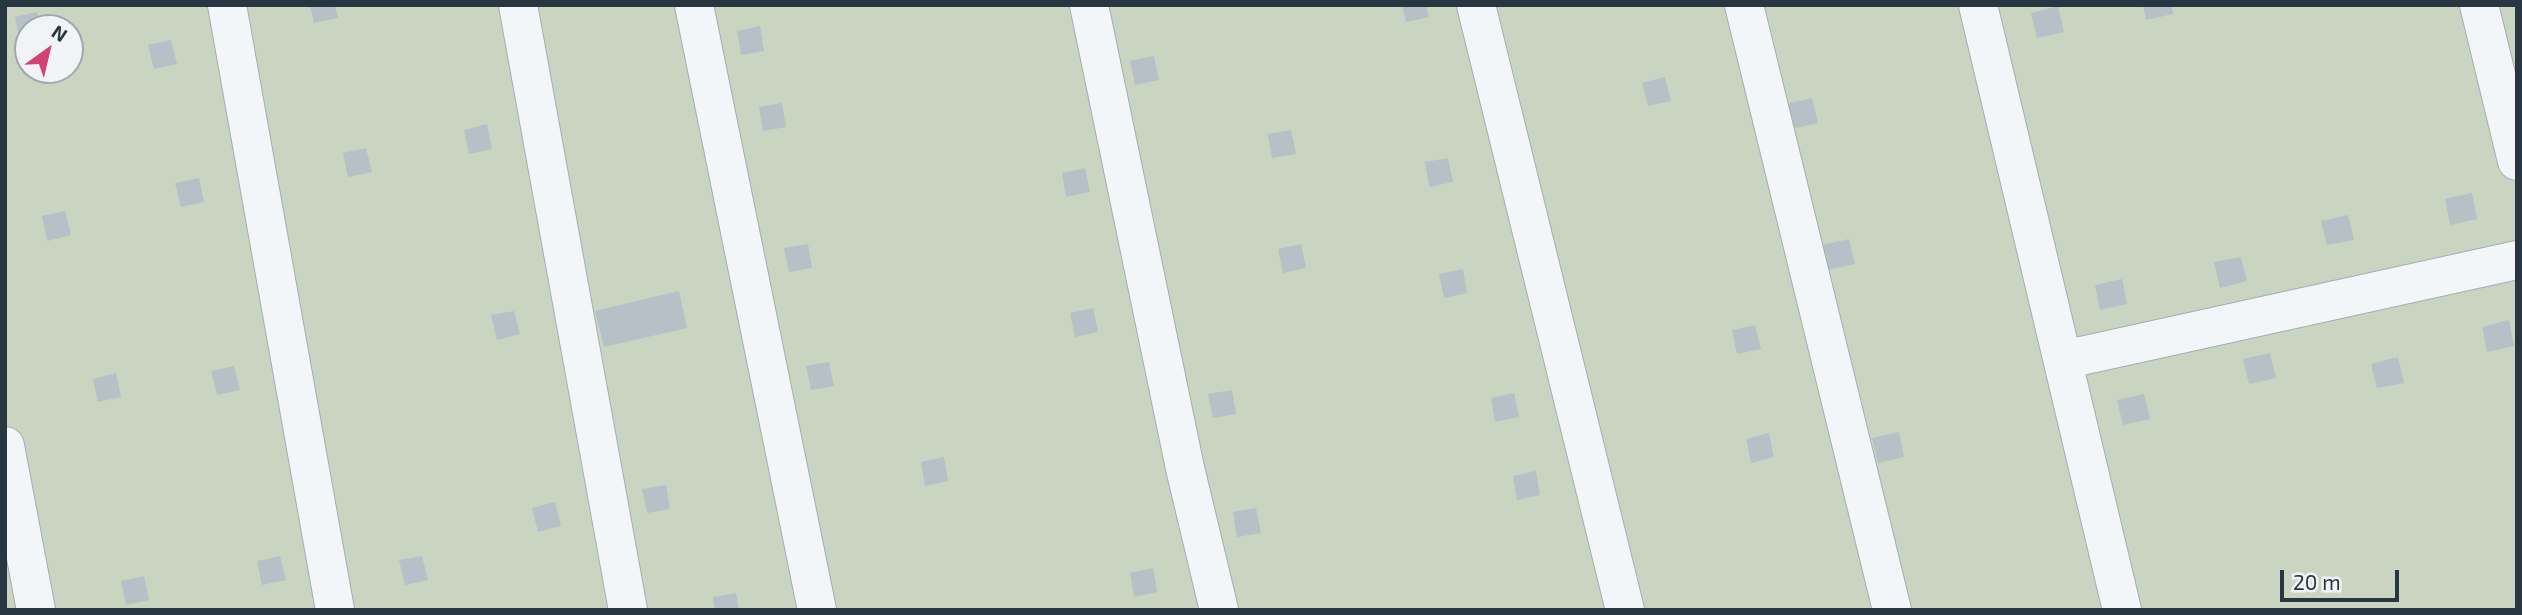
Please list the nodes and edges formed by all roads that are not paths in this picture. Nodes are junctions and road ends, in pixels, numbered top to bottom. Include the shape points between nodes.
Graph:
1 (227, 5) edge
2 (518, 5) edge
3 (694, 5) edge
4 (1089, 5) edge
5 (1476, 5) edge
6 (1744, 5) edge
7 (1979, 5) edge
8 (2479, 5) edge
9 (2517, 161) edge
10 (2517, 260) edge
11 (2063, 360) junction
12 (5, 446) edge
13 (36, 610) edge
14 (335, 610) edge
15 (628, 610) edge
16 (817, 610) edge
17 (1219, 610) edge
18 (1625, 610) edge
19 (1892, 610) edge
20 (2122, 610) edge

1 - 14 lane
2 - 15 lane
3 - 16 lane
4 - 17 lane
5 - 18 lane
6 - 19 lane
7 - 11 lane
8 - 9 lane
10 - 11 lane
11 - 20 lane
12 - 13 lane

